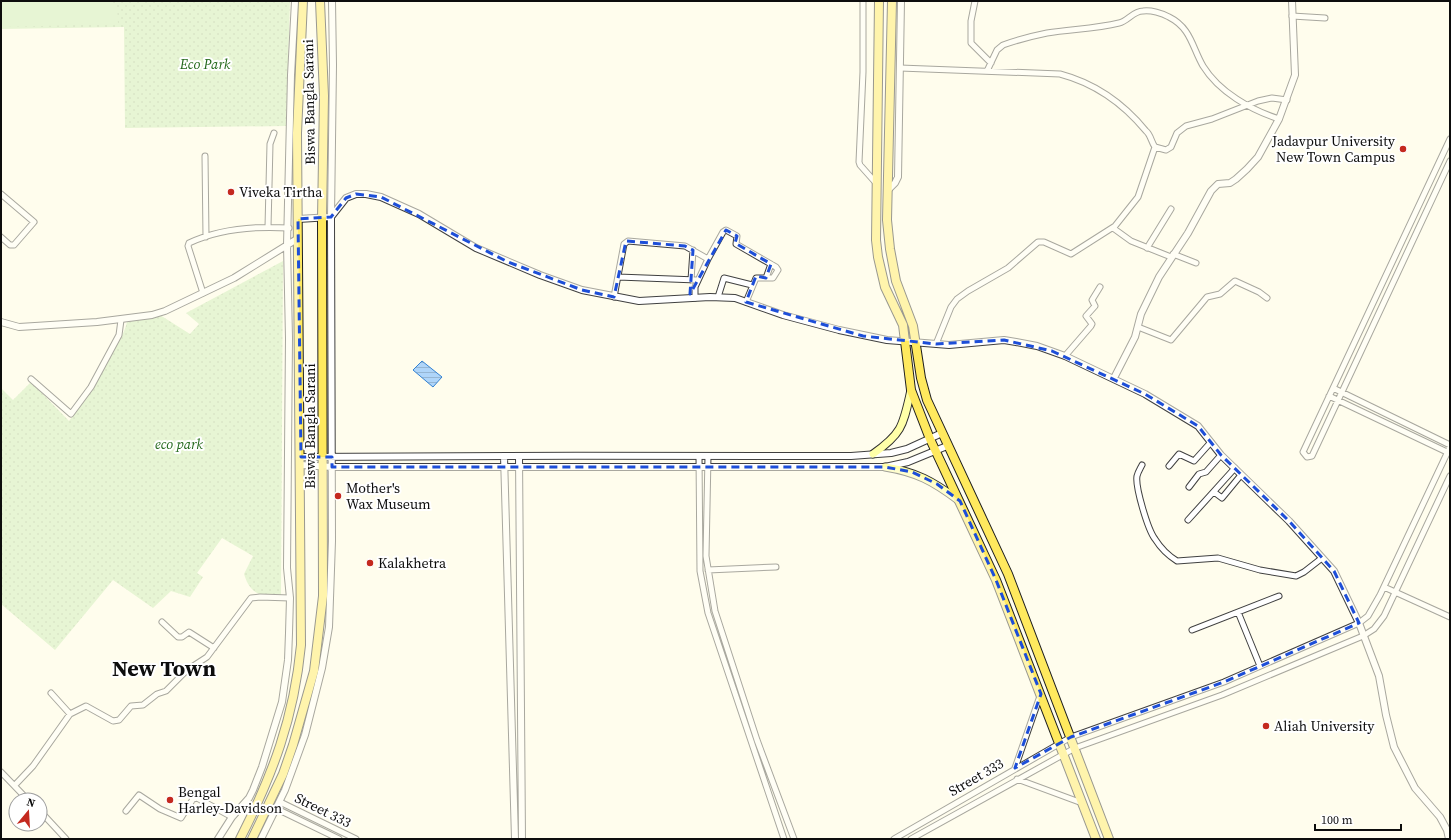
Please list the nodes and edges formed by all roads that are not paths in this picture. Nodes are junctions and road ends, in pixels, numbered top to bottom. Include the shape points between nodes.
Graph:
1 (295, 1) edge
2 (303, 1) edge
3 (320, 1) edge
4 (332, 1) edge
5 (863, 1) edge
6 (879, 1) edge
7 (892, 1) edge
8 (901, 1) edge
9 (974, 1) edge
10 (1292, 1) edge
11 (1292, 16) junction
12 (1325, 18) dead end
13 (991, 63) junction
14 (900, 68) junction
15 (987, 71) junction
16 (1287, 100) junction
17 (1247, 105) junction
18 (1279, 118) junction
19 (274, 133) dead end
20 (1450, 139) edge
21 (1155, 147) junction
22 (205, 156) dead end
23 (1450, 161) edge
24 (876, 182) junction
25 (889, 189) junction
26 (1, 194) edge
27 (1171, 209) dead end
28 (327, 218) junction
29 (298, 219) junction
30 (268, 227) junction
31 (289, 228) junction
32 (1113, 228) junction
33 (1, 237) edge
34 (206, 237) junction
35 (297, 239) junction
36 (287, 245) junction
37 (1147, 248) junction
38 (693, 250) junction
39 (1172, 255) junction
40 (708, 259) junction
41 (1196, 263) dead end
42 (771, 264) junction
43 (618, 277) junction
44 (766, 278) junction
45 (691, 280) junction
46 (697, 280) junction
47 (752, 285) junction
48 (1100, 287) dead end
49 (203, 293) junction
50 (614, 297) junction
51 (718, 297) junction
52 (695, 298) junction
53 (1267, 298) dead end
54 (746, 302) junction
55 (121, 320) junction
56 (1, 322) edge
57 (1138, 327) junction
58 (905, 340) junction
59 (916, 341) junction
60 (936, 344) junction
61 (1065, 356) junction
62 (1114, 378) junction
63 (31, 379) dead end
64 (1333, 388) junction
65 (911, 390) junction
66 (1342, 392) junction
67 (1329, 396) junction
68 (1338, 400) junction
69 (942, 433) junction
70 (930, 439) junction
71 (1211, 442) junction
72 (947, 446) junction
73 (1450, 446) edge
74 (936, 450) junction
75 (1449, 453) edge
76 (873, 454) junction
77 (1221, 455) junction
78 (504, 456) junction
79 (519, 456) junction
80 (699, 456) junction
81 (708, 456) junction
82 (328, 457) junction
83 (301, 461) junction
84 (1142, 465) dead end
85 (328, 466) junction
86 (1169, 466) dead end
87 (505, 467) junction
88 (519, 467) junction
89 (700, 467) junction
90 (709, 467) junction
91 (885, 467) junction
92 (1235, 468) junction
93 (1241, 475) junction
94 (1450, 476) edge
95 (1189, 487) dead end
96 (1214, 492) junction
97 (960, 501) junction
98 (1188, 520) dead end
99 (1322, 558) junction
100 (776, 566) dead end
101 (708, 570) junction
102 (1384, 587) junction
103 (1395, 592) junction
104 (1279, 596) dead end
105 (290, 598) junction
106 (1238, 612) junction
107 (1450, 617) edge
108 (162, 622) dead end
109 (1359, 623) junction
110 (1192, 630) dead end
111 (1363, 636) junction
112 (214, 648) junction
113 (1260, 666) junction
114 (51, 693) dead end
115 (1041, 694) junction
116 (70, 714) junction
117 (1071, 737) junction
118 (1059, 743) junction
119 (1075, 748) junction
120 (1063, 753) junction
121 (1015, 768) junction
122 (1, 772) edge
123 (1018, 779) junction
124 (16, 785) junction
125 (22, 792) edge
126 (280, 802) junction
127 (1082, 803) junction
128 (277, 809) junction
129 (126, 811) dead end
130 (232, 817) junction
131 (48, 820) edge
132 (66, 839) edge
133 (218, 839) edge
134 (240, 839) edge
135 (252, 839) edge
136 (261, 839) edge
137 (338, 839) edge
138 (356, 839) edge
139 (516, 839) edge
140 (522, 839) edge
141 (784, 839) edge
142 (794, 839) edge
143 (894, 839) edge
144 (911, 839) edge
145 (1096, 839) edge
146 (1109, 839) edge
147 (1449, 839) edge

1 - 31 street via 291,75
2 - 29 main road, Biswa Bangla Sarani via 297,133
3 - 28 main road, Biswa Bangla Sarani
4 - 28 street via 333,65
5 - 24 street via 859,162
6 - 24 main road
7 - 25 main road
8 - 14 street
9 - 13 street via 971,43
10 - 11 street
11 - 12 street
11 - 16 street via 1296,67
13 - 15 street
13 - 17 street via 1002,45 1047,33 1119,23 1139,11 1150,11 1168,16 1181,26 1194,43 1206,70 1221,86
14 - 15 street
14 - 25 street via 898,177
15 - 21 street via 1060,74 1103,91 1122,105 1146,130
16 - 17 street via 1272,98
16 - 18 street
17 - 18 street
17 - 21 street via 1181,129 1169,148 1162,150
18 - 39 street via 1258,157 1247,170 1230,183 1218,184 1211,191 1188,233
19 - 30 street via 270,144
20 - 64 street
21 - 32 street via 1138,197
22 - 34 street
23 - 66 street
24 - 58 main road via 878,257 885,287 903,326
25 - 59 main road via 890,249 896,281 911,319
26 - 33 street via 34,222 14,245 10,245
27 - 37 street
28 - 29 street
28 - 50 street via 346,198 356,194 381,197 419,214 476,248 508,262 582,290
28 - 82 main road, Biswa Bangla Sarani
29 - 35 main road, Biswa Bangla Sarani
30 - 31 street
30 - 34 street
31 - 36 street
32 - 37 street via 1131,241
32 - 60 street via 1088,241 1071,254 1044,242 1038,242 1008,268 957,299 951,307
34 - 49 street via 191,242 188,246
35 - 36 street
35 - 83 main road, Biswa Bangla Sarani
36 - 49 street via 253,267
36 - 105 street via 287,568
37 - 39 street
38 - 40 street
38 - 43 street via 685,246 626,241
38 - 45 street
39 - 41 street
39 - 57 street via 1141,314
40 - 42 street via 726,230 736,235 736,244
40 - 46 street
42 - 44 street
42 - 44 street via 778,270 772,278
43 - 45 street
43 - 50 street
44 - 47 street via 756,278
45 - 46 street
46 - 52 street
47 - 51 street via 724,278
47 - 54 street
48 - 61 street via 1092,300 1095,306 1086,316 1091,326
49 - 55 street via 165,311
50 - 52 street via 648,301
51 - 52 street
51 - 54 street
53 - 57 street via 1235,281 1220,294 1207,297 1171,340
54 - 58 street via 851,333 887,340
55 - 56 street via 19,327
55 - 63 street via 119,335 91,387 72,414
57 - 62 street
58 - 59 street
58 - 65 main road
59 - 60 street
59 - 69 main road via 923,388
60 - 61 street via 1004,340 1037,346
61 - 62 street
62 - 71 street via 1192,421
64 - 66 street
64 - 67 street
65 - 70 main road
65 - 76 main road via 900,429 889,442
66 - 68 street
66 - 73 street
67 - 68 street
67 - 68 street via 1304,452 1307,457 1312,456
68 - 75 street
69 - 70 street
69 - 72 main road
70 - 74 main road
70 - 76 street via 907,449
71 - 77 street
71 - 86 street via 1194,461 1179,454
72 - 74 street
72 - 117 main road via 1008,574
73 - 75 street
74 - 91 street via 908,462
74 - 97 main road
75 - 102 street
76 - 81 street
77 - 92 street
77 - 95 street via 1206,472 1200,473
78 - 79 street
78 - 82 street
78 - 87 street
79 - 80 street
79 - 88 street
80 - 81 street
80 - 89 street
81 - 90 street
82 - 83 street
82 - 85 main road, Biswa Bangla Sarani
83 - 85 street
83 - 134 main road, Biswa Bangla Sarani via 301,638 298,676 293,704 275,763 266,788
84 - 99 street via 1138,471 1137,482 1148,525 1163,550 1177,561 1218,558 1260,570 1296,576
85 - 87 street
85 - 126 street via 332,541 328,627 311,716
85 - 135 main road, Biswa Bangla Sarani via 323,596 314,671 283,774
87 - 88 street
87 - 139 street
88 - 89 street
88 - 140 street
89 - 90 street
89 - 141 street via 700,571 708,613
90 - 91 street
90 - 101 street via 706,556
91 - 97 main road via 912,472 926,478
92 - 93 street
92 - 96 street
93 - 96 street via 1222,498
93 - 99 street via 1290,521
94 - 103 street, Street 333
96 - 98 street
97 - 115 main road via 996,580
99 - 109 street via 1334,571
100 - 101 street
101 - 142 street via 715,610 728,653
102 - 103 street
102 - 109 street via 1368,616
103 - 107 street
103 - 111 street, Street 333 via 1384,616 1374,629
104 - 106 street
105 - 112 street via 251,598
105 - 130 street via 288,660 282,702 253,790
106 - 110 street
106 - 113 street
108 - 112 street via 178,637 189,632
109 - 111 street
109 - 113 street, Street 333
111 - 119 street, Street 333 via 1222,695
111 - 147 street via 1379,676 1394,747 1416,788 1448,830
112 - 116 street via 166,691 142,705 131,706 117,721 89,707
113 - 117 street, Street 333 via 1224,682
114 - 116 street
115 - 118 main road
115 - 121 street
116 - 124 street via 33,766
117 - 118 street, Street 333
117 - 119 main road
118 - 120 main road
118 - 121 street, Street 333
119 - 120 street, Street 333
119 - 146 main road
120 - 123 street, Street 333
120 - 127 main road
121 - 143 street, Street 333
122 - 124 street
123 - 127 street
123 - 144 street, Street 333
124 - 125 street
126 - 128 street
126 - 138 street, Street 333
127 - 145 main road
128 - 136 street
128 - 137 street, Street 333
129 - 130 street via 139,795 160,809 181,818 193,799 197,798
130 - 133 street
131 - 132 street

